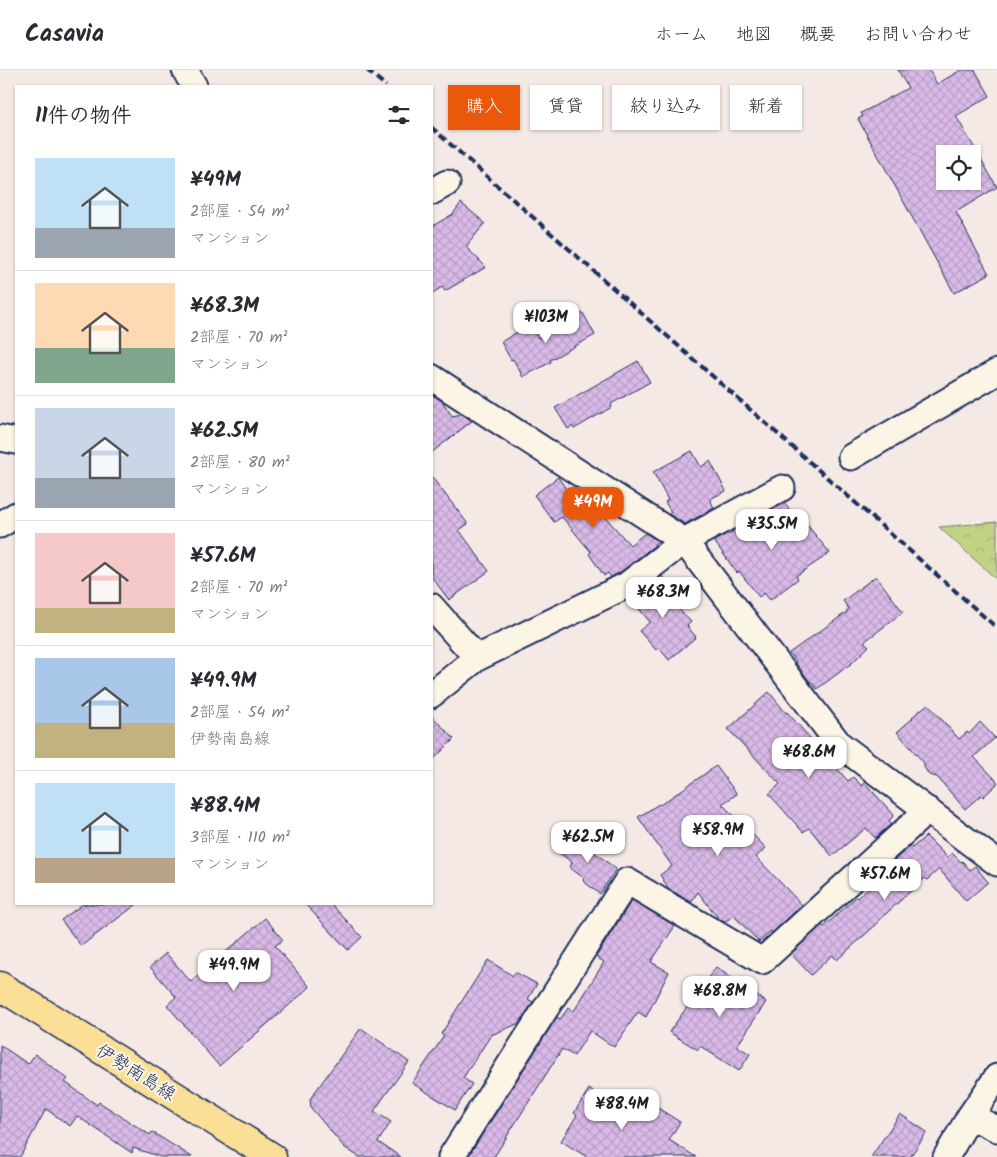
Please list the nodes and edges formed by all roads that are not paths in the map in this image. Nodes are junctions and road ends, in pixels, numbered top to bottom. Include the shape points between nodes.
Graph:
1 (185, 70) edge
2 (193, 85) edge
3 (997, 372) edge
4 (433, 378) edge
5 (0, 438) edge
6 (15, 441) edge
7 (851, 456) dead end
8 (782, 488) dead end
9 (15, 516) edge
10 (0, 525) edge
11 (684, 541) junction
12 (433, 608) edge
13 (477, 658) junction
14 (433, 693) edge
15 (928, 810) junction
16 (997, 863) edge
17 (0, 986) edge
18 (997, 1077) edge
19 (970, 1116) junction
20 (997, 1129) edge
21 (272, 1157) edge
22 (451, 1157) edge
23 (946, 1157) edge

1 - 2 street
3 - 7 street
4 - 11 street
5 - 6 street
8 - 11 street
9 - 10 street
11 - 13 street via 627,585
11 - 15 street via 839,744
12 - 13 street
13 - 14 street
15 - 16 street
15 - 22 street via 762,961 626,881
17 - 21 main road, 伊勢南島線
18 - 19 street
19 - 20 street
19 - 23 street

